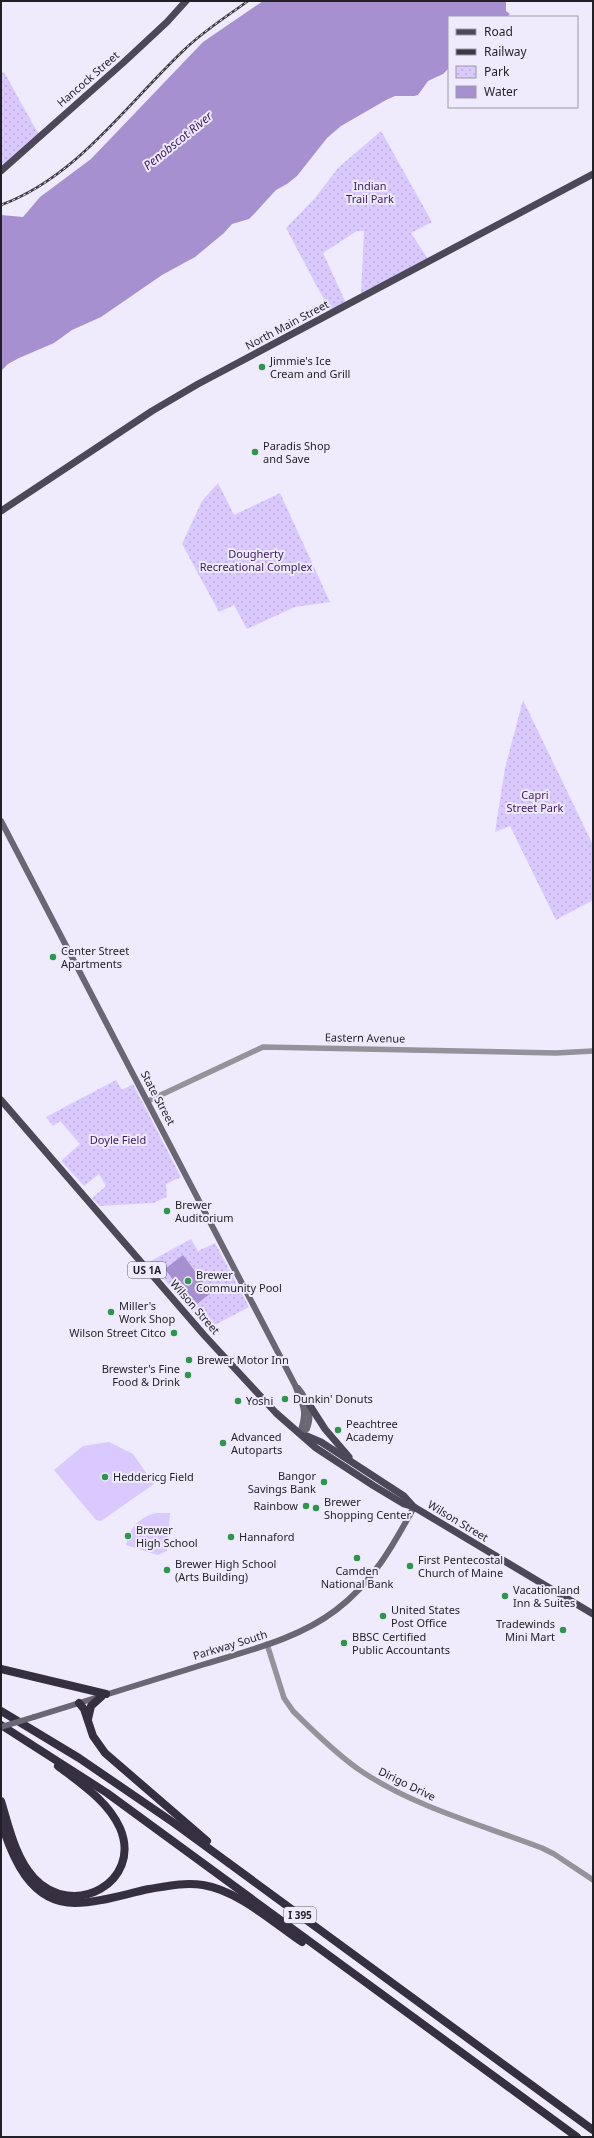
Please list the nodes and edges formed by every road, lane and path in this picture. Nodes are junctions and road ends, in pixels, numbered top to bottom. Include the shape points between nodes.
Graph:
1 (186, 1) edge
2 (1, 171) edge
3 (593, 174) edge
4 (1, 511) edge
5 (1, 821) edge
6 (593, 1051) edge
7 (1, 1100) edge
8 (148, 1101) junction
9 (295, 1385) junction
10 (307, 1401) junction
11 (300, 1432) junction
12 (356, 1465) junction
13 (414, 1507) junction
14 (593, 1614) edge
15 (268, 1644) junction
16 (1, 1669) edge
17 (67, 1685) junction
18 (104, 1695) junction
19 (77, 1704) junction
20 (1, 1711) edge
21 (88, 1722) junction
22 (1, 1726) edge
23 (19, 1736) junction
24 (1, 1800) edge
25 (1, 1822) edge
26 (250, 1878) junction
27 (593, 1880) edge
28 (360, 1978) junction
29 (593, 2130) edge
30 (576, 2137) edge

1 - 2 main road, Hancock Street via 124,62
3 - 4 main road, North Main Street via 198,384 152,411
5 - 8 main road, State Street
6 - 8 street, Eastern Avenue via 556,1053 263,1047
7 - 11 main road, Wilson Street / US 1A via 250,1386 276,1414
8 - 9 main road, State Street
9 - 10 main road, State Street
9 - 11 main road, State Street via 305,1411
10 - 11 main road, State Street via 310,1422 307,1429
10 - 12 main road via 325,1429
11 - 12 main road, Wilson Street / US 1A via 321,1442
11 - 13 main road, Wilson Street / US 1A via 316,1448 374,1486
12 - 13 main road, Wilson Street / US 1A via 404,1496
13 - 14 main road, Wilson Street / US 1A
13 - 15 main road, Parkway South via 389,1553 360,1590 322,1620 301,1632
15 - 18 main road, Parkway South
15 - 27 street, Dirigo Drive via 284,1698 293,1711 363,1772 430,1808 542,1848
16 - 17 highway
17 - 18 highway
17 - 19 highway via 76,1692
18 - 19 main road, Parkway South
18 - 21 highway via 90,1708
19 - 21 highway via 84,1709
19 - 22 main road, Parkway South, bridge
20 - 26 highway, I 395 via 127,1790
21 - 26 highway via 95,1740 111,1760
22 - 23 highway, I 395
23 - 24 highway via 93,1794 113,1816 124,1844 123,1857 117,1872 100,1890 83,1896 65,1896 45,1888 32,1876 20,1858
23 - 28 highway, I 395 via 107,1793
25 - 28 highway via 21,1871 35,1887 52,1898 78,1903 169,1886 210,1886 244,1902 322,1956
26 - 29 highway, I 395
28 - 30 highway, I 395

